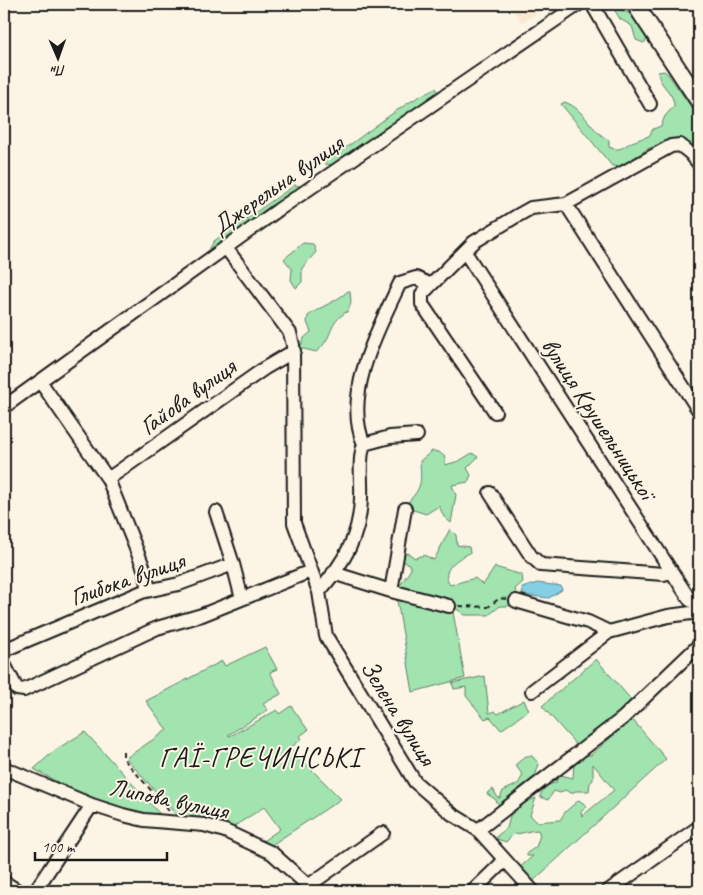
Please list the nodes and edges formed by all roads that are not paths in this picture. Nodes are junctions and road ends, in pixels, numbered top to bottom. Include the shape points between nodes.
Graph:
1 (579, 4) edge
2 (592, 4) edge
3 (635, 4) edge
4 (699, 101) edge
5 (650, 104) dead end
6 (699, 164) edge
7 (566, 204) junction
8 (226, 248) junction
9 (465, 252) junction
10 (431, 285) junction
11 (294, 352) junction
12 (42, 380) junction
13 (4, 407) edge
14 (699, 411) edge
15 (496, 412) dead end
16 (417, 435) dead end
17 (364, 444) junction
18 (108, 479) junction
19 (490, 493) dead end
20 (405, 509) dead end
21 (216, 512) dead end
22 (233, 564) junction
23 (671, 570) junction
24 (311, 572) junction
25 (333, 573) junction
26 (150, 590) junction
27 (392, 591) junction
28 (320, 592) junction
29 (242, 599) junction
30 (516, 601) road end
31 (699, 604) edge
32 (449, 606) road end
33 (699, 612) edge
34 (609, 632) junction
35 (699, 645) edge
36 (4, 650) edge
37 (4, 664) edge
38 (532, 691) dead end
39 (4, 768) edge
40 (92, 805) junction
41 (699, 828) edge
42 (478, 830) junction
43 (383, 833) dead end
44 (505, 860) junction
45 (4, 882) edge
46 (311, 889) edge
47 (613, 890) edge
48 (18, 891) edge
49 (36, 891) edge
50 (473, 891) edge
51 (533, 891) edge

1 - 8 street, Джерельна вулиця
2 - 5 street
3 - 4 main road
6 - 7 street via 680,145 671,146
7 - 9 street via 531,208 474,242
7 - 14 street
8 - 11 street via 290,333
8 - 12 street, Джерельна вулиця
9 - 10 street
9 - 23 street, вулиця Крушельницької
10 - 15 street via 422,294 422,304
10 - 17 street via 416,278 400,283 378,331 362,376 358,401 357,429
11 - 18 street, Гайова вулиця via 265,368
11 - 24 street via 294,523
12 - 13 street, Джерельна вулиця
12 - 18 street via 84,448
16 - 17 street via 390,437
17 - 25 street via 360,453 361,499 354,541
18 - 26 street
19 - 23 street via 531,556 541,565 664,574
20 - 27 street
21 - 22 street
22 - 26 street, Глибока вулиця via 180,584
22 - 29 street
23 - 31 street, вулиця Крушельницької via 690,600
24 - 28 street
24 - 29 street
25 - 27 street
25 - 28 street
26 - 36 street, Глибока вулиця
27 - 32 street
28 - 42 street, Зелена вулиця via 326,636 415,782 452,814
29 - 37 street via 157,628 24,690 17,689
30 - 34 street via 588,622
33 - 34 street via 668,616
34 - 38 street
35 - 42 street via 623,718
39 - 40 street, Липова вулиця
40 - 46 street, Липова вулиця via 144,820 180,822 225,831 272,853
40 - 49 street
41 - 47 street
42 - 44 street, Зелена вулиця
43 - 46 street
44 - 50 street
44 - 51 street, Зелена вулиця
45 - 48 street

